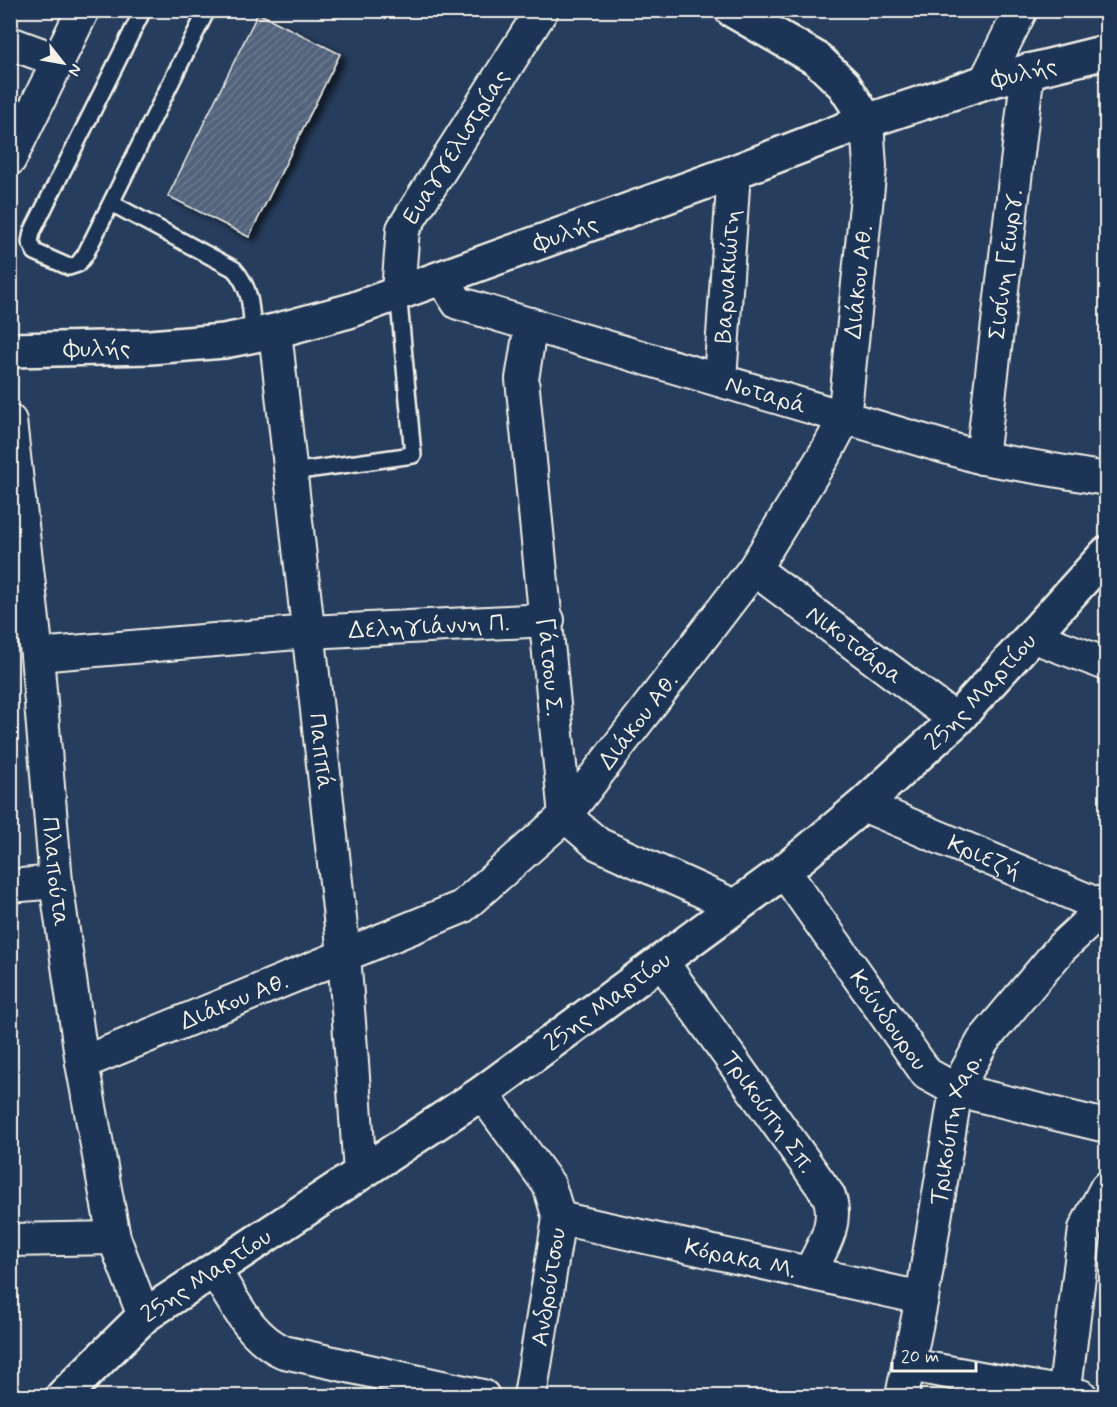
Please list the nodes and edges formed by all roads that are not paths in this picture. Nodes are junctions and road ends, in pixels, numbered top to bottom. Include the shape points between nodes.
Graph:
1 (83, 10) edge
2 (143, 10) edge
3 (207, 10) edge
4 (542, 10) edge
5 (1021, 10) edge
6 (751, 15) edge
7 (10, 43) edge
8 (1107, 52) edge
9 (59, 62) junction
10 (1029, 70) junction
11 (985, 82) junction
12 (867, 121) junction
13 (10, 159) edge
14 (734, 172) junction
15 (111, 203) junction
16 (442, 278) junction
17 (398, 291) junction
18 (531, 324) junction
19 (264, 333) junction
20 (10, 350) edge
21 (720, 380) junction
22 (844, 419) junction
23 (10, 421) edge
24 (982, 458) junction
25 (292, 472) junction
26 (1107, 479) edge
27 (1107, 554) edge
28 (754, 569) junction
29 (548, 620) junction
30 (309, 632) junction
31 (1034, 637) junction
32 (37, 655) junction
33 (1107, 664) edge
34 (956, 720) junction
35 (863, 805) junction
36 (566, 816) junction
37 (784, 871) junction
38 (56, 882) junction
39 (10, 886) edge
40 (735, 906) junction
41 (1106, 908) edge
42 (344, 954) junction
43 (662, 962) junction
44 (82, 1063) junction
45 (956, 1090) junction
46 (482, 1093) junction
47 (1107, 1126) edge
48 (360, 1172) junction
49 (1107, 1188) edge
50 (560, 1218) junction
51 (114, 1238) junction
52 (10, 1240) edge
53 (214, 1270) junction
54 (810, 1272) junction
55 (922, 1298) junction
56 (144, 1316) junction
57 (909, 1365) junction
58 (1070, 1395) edge
59 (63, 1396) edge
60 (483, 1396) edge
61 (530, 1396) edge
62 (902, 1396) edge

1 - 9 street
2 - 15 lane via 32,232 30,242 35,252 69,267 78,264
3 - 15 lane
4 - 17 street, Ευαγγελιστρίας via 403,230
5 - 11 street
6 - 12 main road via 818,59 844,85
7 - 9 street
8 - 10 main road, Φυλής
9 - 13 street
10 - 11 main road, Φυλής
10 - 24 street, Σισίνη Γεωργ.
11 - 12 main road, Φυλής
12 - 14 main road, Φυλής
12 - 22 street, Διάκου Αθ. via 870,167
14 - 16 main road, Φυλής
14 - 21 street, Βαρνακιώτη
15 - 19 lane via 234,269 245,281
16 - 17 main road, Φυλής
16 - 18 street, Νοταρά via 459,303
17 - 19 main road, Φυλής via 349,311
17 - 25 lane via 412,455
18 - 21 street, Νοταρά
18 - 29 street, Γάτσου Σ. via 522,379
19 - 20 main road, Φυλής via 224,341 150,347
19 - 25 street, Παππά
21 - 22 street, Νοταρά
22 - 24 street, Νοταρά
22 - 28 street, Διάκου Αθ.
23 - 32 street, Πλαπούτα
24 - 26 street, Νοταρά
25 - 30 street, Παππά
27 - 31 main road, 25ης Μαρτίου
28 - 34 street, Νικοτσάρα
28 - 36 street, Διάκου Αθ.
29 - 30 street, Δεληγιάννη Π.
29 - 36 street, Γάτσου Σ.
30 - 32 street, Δεληγιάννη Π.
30 - 42 street, Παππά
31 - 33 street
31 - 34 main road, 25ης Μαρτίου
32 - 38 street, Πλαπούτα
34 - 35 main road, 25ης Μαρτίου
35 - 37 main road, 25ης Μαρτίου
35 - 41 street, Κριεζή
36 - 40 street via 598,844
36 - 42 street, Διάκου Αθ. via 462,907
37 - 40 main road, 25ης Μαρτίου
37 - 45 street, Κούνδουρου via 927,1074
38 - 39 street
38 - 44 street, Πλαπούτα
40 - 43 main road, 25ης Μαρτίου
41 - 45 street, Τρικούπη Χαρ. via 1062,947 983,1041
42 - 44 street, Διάκου Αθ.
42 - 48 street, Παππά
43 - 46 main road, 25ης Μαρτίου
43 - 54 street, Τρικούπη Σπ. via 829,1196 834,1208 832,1224
44 - 51 street, Πλαπούτα
45 - 47 street, Κούνδουρου
45 - 55 street, Τρικούπη Χαρ.
46 - 48 main road, 25ης Μαρτίου
46 - 50 street, Ανδρούτσου via 549,1185
48 - 53 main road, 25ης Μαρτίου
49 - 58 street via 1085,1229
50 - 54 street, Κόρακα Μ.
50 - 61 street, Ανδρούτσου
51 - 52 street
51 - 56 street, Πλαπούτα
53 - 56 main road, 25ης Μαρτίου
53 - 60 street via 255,1333 268,1345 284,1352
54 - 55 street, Κόρακα Μ.
55 - 57 street, Τρικούπη Χαρ.
56 - 59 main road, 25ης Μαρτίου
57 - 58 street
57 - 62 street, Τρικούπη Χαρ.

